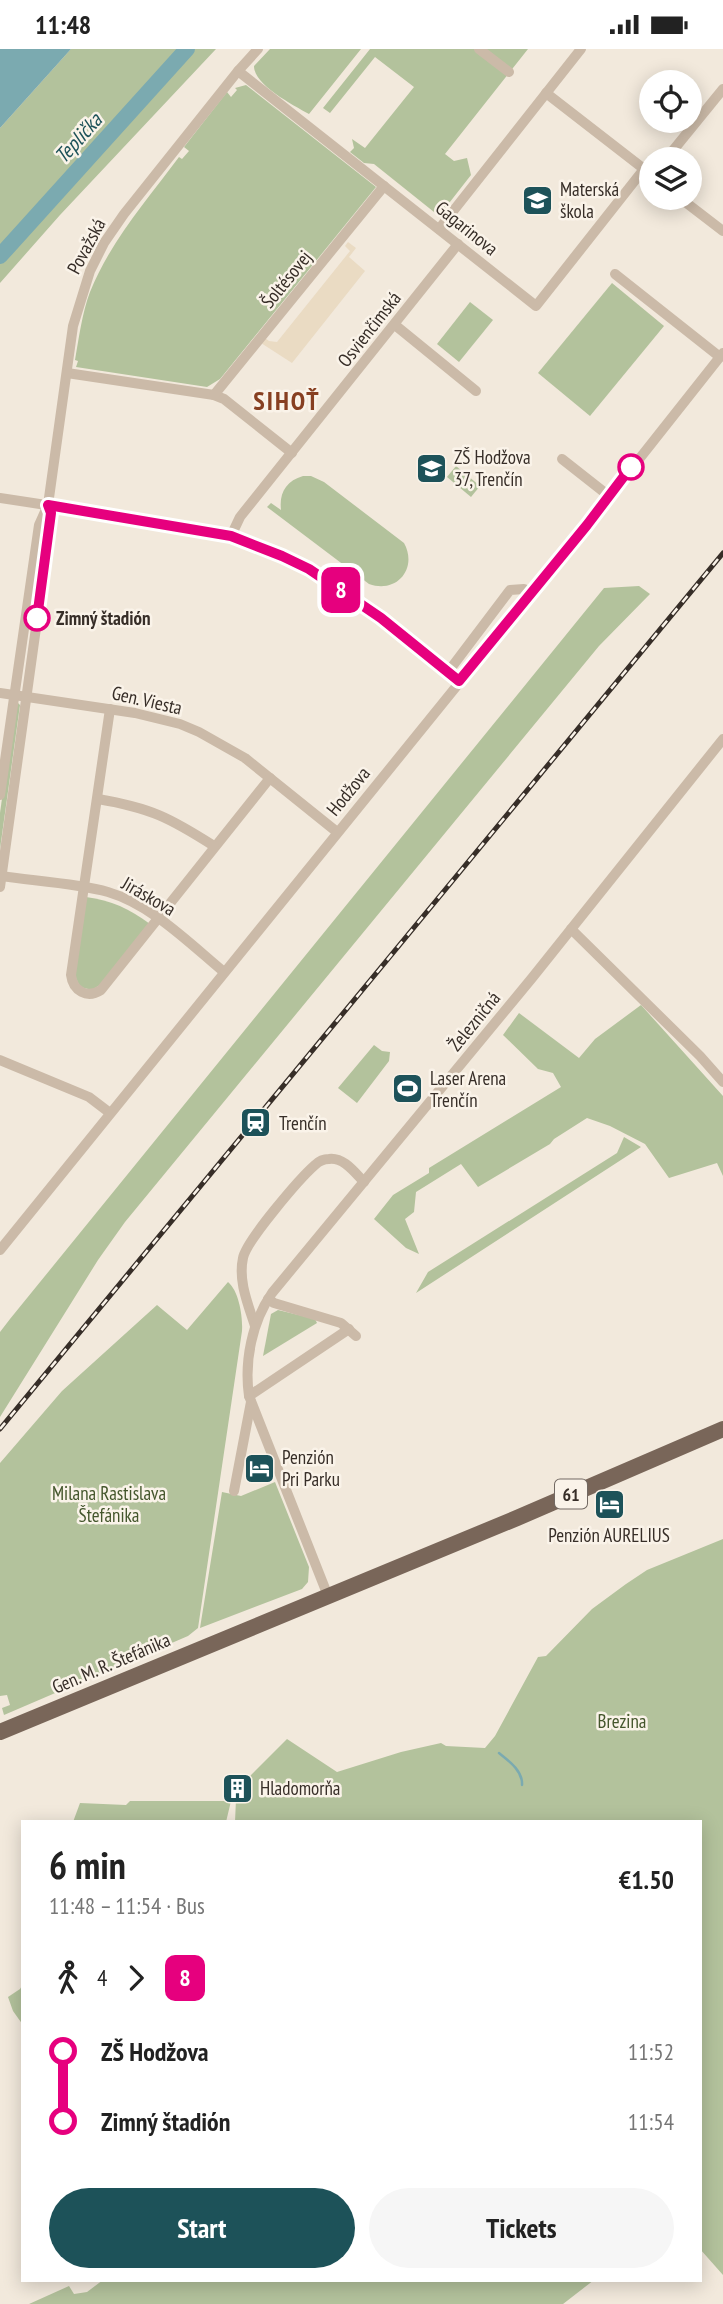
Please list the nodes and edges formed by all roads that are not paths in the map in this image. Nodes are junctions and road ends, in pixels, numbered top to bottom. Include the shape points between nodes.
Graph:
1 (258, 49) edge
2 (479, 49) edge
3 (581, 49) edge
4 (237, 71) junction
5 (509, 72) dead end
6 (723, 89) edge
7 (546, 93) junction
8 (676, 147) edge
9 (639, 165) edge
10 (639, 183) edge
11 (384, 186) junction
12 (696, 210) edge
13 (723, 216) edge
14 (719, 228) edge
15 (439, 229) junction
16 (458, 244) junction
17 (615, 274) dead end
18 (395, 325) junction
19 (721, 355) edge
20 (67, 373) junction
21 (476, 391) dead end
22 (215, 395) junction
23 (292, 453) junction
24 (562, 459) dead end
25 (609, 496) junction
26 (0, 498) edge
27 (48, 505) junction
28 (231, 536) junction
29 (532, 593) junction
30 (448, 672) junction
31 (459, 681) junction
32 (0, 693) edge
33 (14, 695) junction
34 (26, 697) junction
35 (110, 709) junction
36 (723, 739) edge
37 (270, 778) junction
38 (0, 795) edge
39 (98, 799) junction
40 (337, 832) junction
41 (215, 846) junction
42 (1, 880) edge
43 (85, 888) junction
44 (158, 918) junction
45 (571, 929) junction
46 (224, 972) junction
47 (0, 1060) edge
48 (723, 1082) edge
49 (110, 1113) junction
50 (364, 1182) junction
51 (0, 1250) edge
52 (268, 1299) junction
53 (255, 1326) junction
54 (250, 1399) junction
55 (723, 1429) edge
56 (234, 1491) dead end
57 (328, 1596) junction
58 (0, 1732) edge

1 - 4 street, Považská
2 - 5 street
3 - 7 street
4 - 11 street, Gagarinova
4 - 20 street, Považská via 104,243 78,305
6 - 8 street
7 - 9 street
7 - 15 street
10 - 16 street, Gagarinova via 536,306
11 - 15 street, Gagarinova
11 - 22 street, Šoltésovej
12 - 14 street
13 - 14 street
15 - 16 street, Gagarinova
16 - 18 street, Osvienčimská
17 - 19 street
18 - 21 street
18 - 23 street, Osvienčimská
19 - 25 street, Hodžova
20 - 22 street
20 - 27 street, Považská
22 - 23 street
23 - 28 street, Osvienčimská via 240,517
24 - 25 street
25 - 29 street, Hodžova
26 - 27 street
27 - 28 street
27 - 33 street via 38,526
27 - 34 street via 51,513
28 - 30 street via 309,569
29 - 30 street via 510,590
29 - 31 street, Hodžova
30 - 31 street
31 - 40 street, Hodžova
32 - 33 street, Gen. Viesta
33 - 34 street, Gen. Viesta
33 - 38 street
34 - 35 street, Gen. Viesta
34 - 42 street
35 - 37 street, Gen. Viesta via 160,718 199,732
35 - 39 street
36 - 45 street, Železničná
37 - 40 street, Gen. Viesta
37 - 41 street
39 - 41 street via 164,815
39 - 43 street
40 - 46 street, Hodžova
41 - 44 street
42 - 43 street, Jiráskova
43 - 44 street, Jiráskova via 128,900
43 - 44 street via 71,975 73,985 86,994 101,990
44 - 46 street, Jiráskova
45 - 48 street
45 - 50 street, Železničná
46 - 49 street, Hodžova
47 - 49 street via 89,1097
49 - 51 street, Hodžova
50 - 52 street, Železničná
50 - 53 street via 341,1161 320,1161 247,1246 242,1273
52 - 53 street, Železničná
52 - 54 street via 341,1323 352,1333
53 - 54 street via 247,1374
54 - 56 street
54 - 57 street
55 - 57 main road, 61
57 - 58 main road, Gen. M. R. Štefánika / 61

